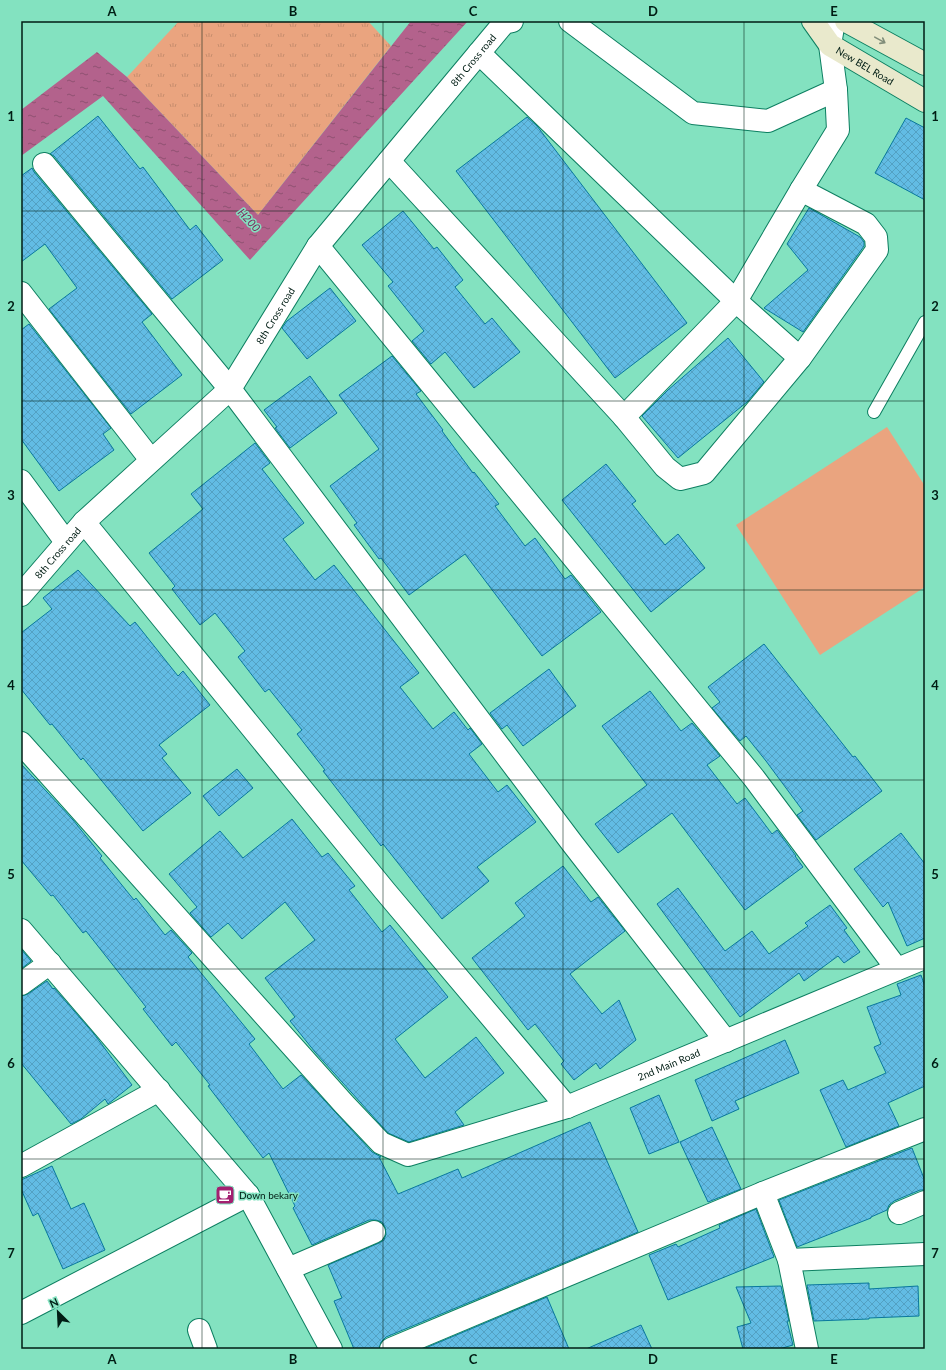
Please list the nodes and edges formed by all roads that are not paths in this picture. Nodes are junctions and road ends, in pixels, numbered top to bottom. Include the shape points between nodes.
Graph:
1 (512, 21) edge
2 (570, 21) edge
3 (813, 21) edge
4 (834, 21) edge
5 (846, 21) edge
6 (830, 45) junction
7 (480, 53) junction
8 (925, 64) edge
9 (836, 90) junction
10 (925, 101) edge
11 (389, 161) junction
12 (44, 164) dead end
13 (801, 190) junction
14 (318, 246) junction
15 (21, 293) edge
16 (736, 301) junction
17 (925, 322) edge
18 (800, 358) junction
19 (230, 389) junction
20 (874, 412) dead end
21 (624, 417) junction
22 (150, 460) junction
23 (21, 481) edge
24 (84, 522) junction
25 (66, 542) junction
26 (21, 595) edge
27 (21, 743) edge
28 (21, 930) edge
29 (924, 958) dead end
30 (50, 963) junction
31 (897, 968) junction
32 (21, 984) edge
33 (726, 1041) junction
34 (159, 1090) junction
35 (567, 1107) junction
36 (925, 1129) edge
37 (21, 1166) edge
38 (763, 1193) junction
39 (248, 1195) junction
40 (925, 1202) edge
41 (899, 1213) dead end
42 (374, 1232) dead end
43 (925, 1254) edge
44 (789, 1260) junction
45 (288, 1269) junction
46 (21, 1313) edge
47 (331, 1349) edge
48 (391, 1349) edge
49 (807, 1349) edge

1 - 7 street, 8th Cross road via 504,23
2 - 9 street via 693,113 768,121
3 - 6 main road, New BEL Road
4 - 6 street
5 -> 8 main road
6 - 9 street
6 - 10 main road, New BEL Road
7 - 11 street, 8th Cross road
7 - 16 street
9 - 13 street via 838,130
11 - 14 street, 8th Cross road
11 - 21 street
12 - 19 street
13 - 16 street
13 - 18 street via 866,224 876,237 877,250
14 - 19 street, 8th Cross road
14 - 31 street via 754,778
15 - 22 street
16 - 18 street
16 - 21 street
17 - 20 lane
18 - 21 street via 704,474 680,479 665,467
19 - 22 street, 8th Cross road
19 - 33 street via 572,844
22 - 24 street, 8th Cross road
23 - 25 street
24 - 25 street, 8th Cross road
24 - 35 street via 385,891
25 - 26 street, 8th Cross road
27 - 35 street, 2nd Main Road via 381,1143 408,1155
28 - 30 street
29 - 31 street, 2nd Main Road
30 - 32 street
30 - 34 street
31 - 33 street, 2nd Main Road
33 - 35 street, 2nd Main Road
34 - 37 street
34 - 39 street
36 - 38 street
38 - 44 street
38 - 48 street
39 - 45 street
39 - 46 street
40 - 41 street
42 - 45 street
43 - 44 street
44 - 49 street
45 - 47 street

